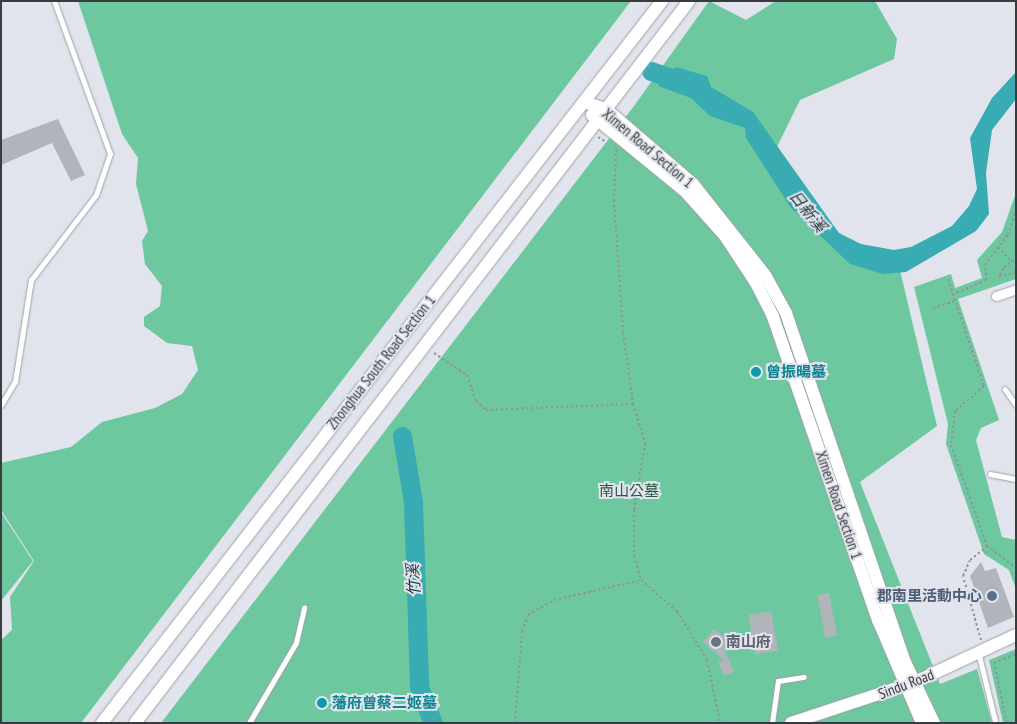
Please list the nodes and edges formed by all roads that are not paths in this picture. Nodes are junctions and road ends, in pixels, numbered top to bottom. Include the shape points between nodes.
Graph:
1 (54, 1) edge
2 (662, 1) edge
3 (690, 1) edge
4 (584, 102) junction
5 (606, 108) junction
6 (592, 126) junction
7 (1016, 289) edge
8 (996, 296) dead end
9 (1005, 389) dead end
10 (1016, 405) edge
11 (1, 406) edge
12 (990, 474) dead end
13 (1016, 479) edge
14 (304, 608) dead end
15 (1016, 634) edge
16 (979, 652) junction
17 (804, 677) dead end
18 (909, 684) junction
19 (102, 723) edge
20 (134, 723) edge
21 (249, 723) edge
22 (772, 723) edge
23 (791, 723) edge
24 (922, 723) edge
25 (934, 723) edge
26 (996, 723) edge

1 - 11 lane via 110,154 96,195 31,280 16,382
2 - 4 street, Zhonghua South Road Section 1
3 - 5 street, Zhonghua South Road Section 1
4 - 5 street, Ximen Road Section 1
4 - 6 street, Ximen Road Section 1
4 - 19 street, Zhonghua South Road Section 1
5 - 6 street, Zhonghua South Road Section 1
5 - 18 street, Ximen Road Section 1 via 693,184 733,230 786,313
6 - 18 street, Ximen Road Section 1 via 685,191 725,236 756,283 774,317
6 - 20 street, Zhonghua South Road Section 1
7 - 8 street
9 - 10 lane
12 - 13 lane
14 - 21 lane via 296,643
15 - 16 street, Sindu Road
16 - 18 street, Sindu Road
16 - 26 lane
17 - 22 lane via 778,681
18 - 23 street, Sindu Road
18 - 24 street, Ximen Road Section 1
18 - 25 street, Ximen Road Section 1

